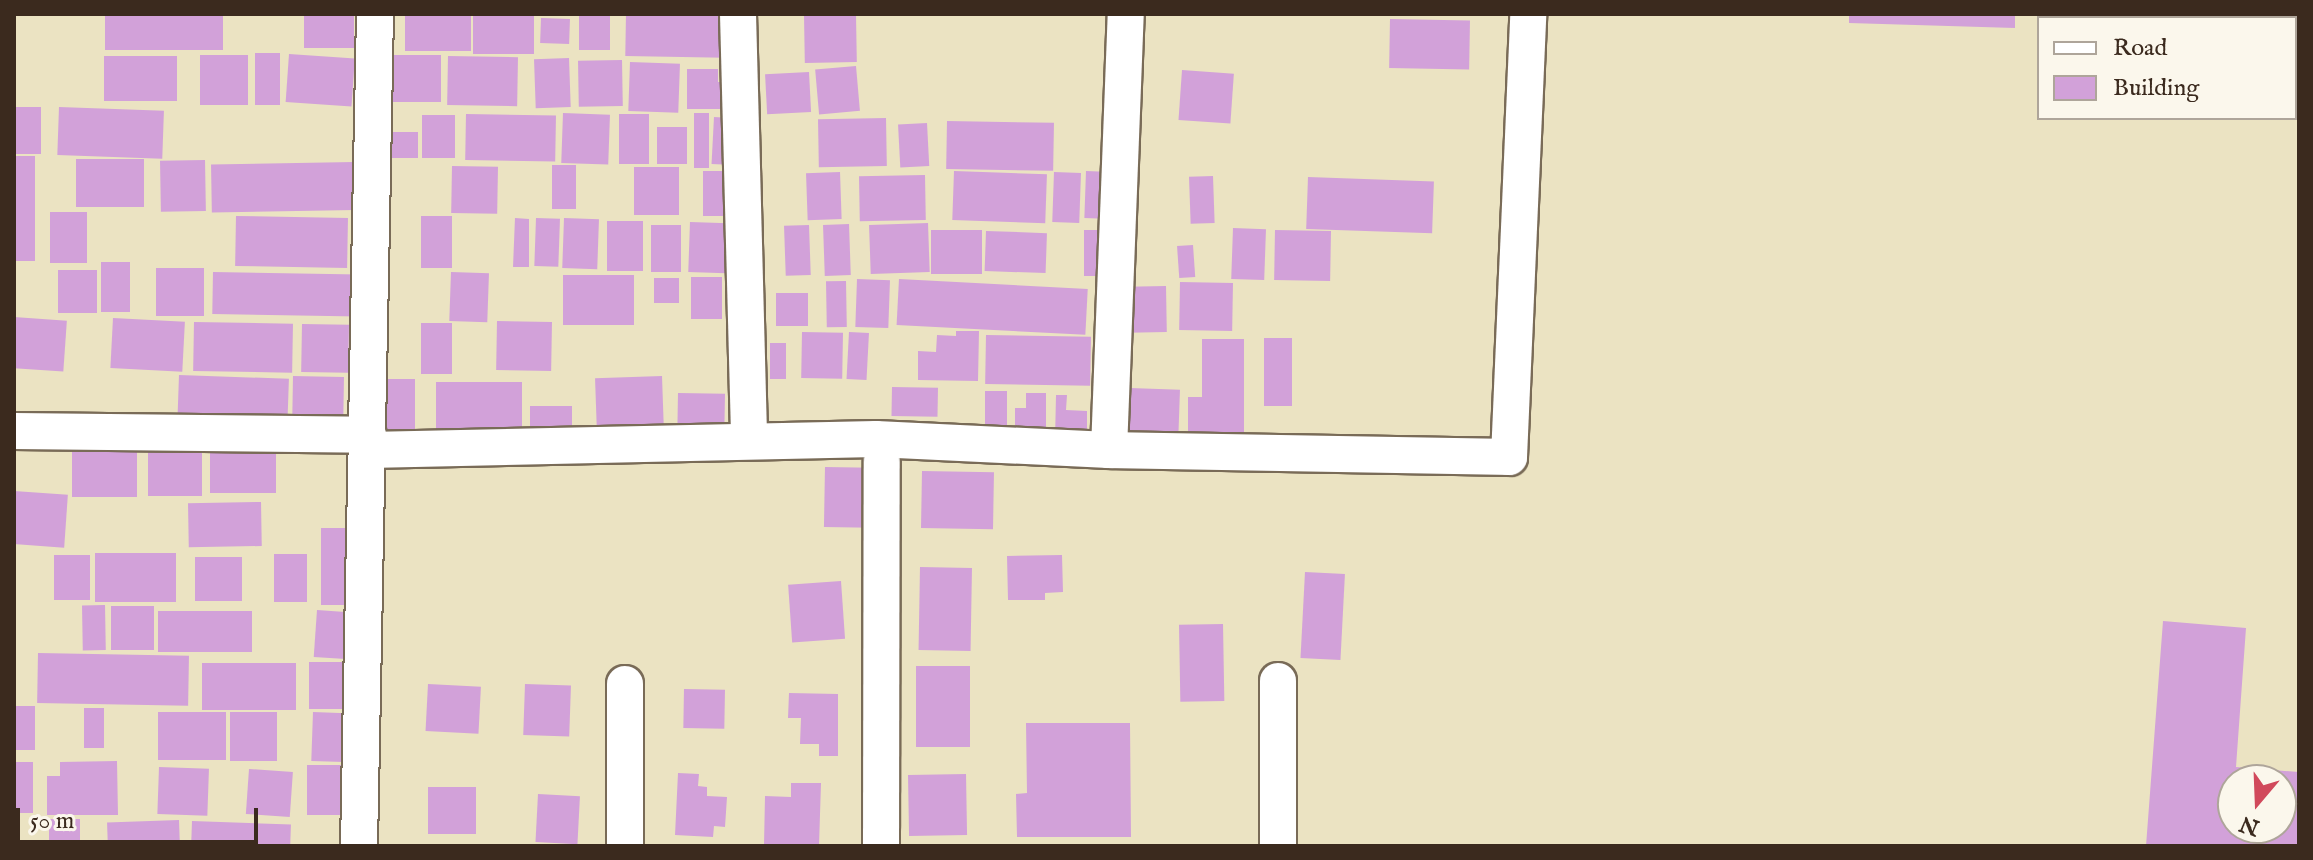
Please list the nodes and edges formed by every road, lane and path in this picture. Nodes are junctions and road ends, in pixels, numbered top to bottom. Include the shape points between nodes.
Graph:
1 (375, 14) edge
2 (738, 14) edge
3 (1126, 14) edge
4 (1528, 14) edge
5 (14, 431) edge
6 (749, 440) junction
7 (368, 442) junction
8 (1109, 450) junction
9 (882, 462) dead end
10 (1278, 681) dead end
11 (625, 684) dead end
12 (359, 846) edge
13 (625, 846) edge
14 (881, 846) edge
15 (1278, 846) edge

1 - 7 street
2 - 6 street
3 - 8 street
4 - 8 street via 1509,457
5 - 7 street
6 - 7 street
6 - 8 street via 876,439
7 - 12 street
9 - 14 street
10 - 15 street
11 - 13 street

